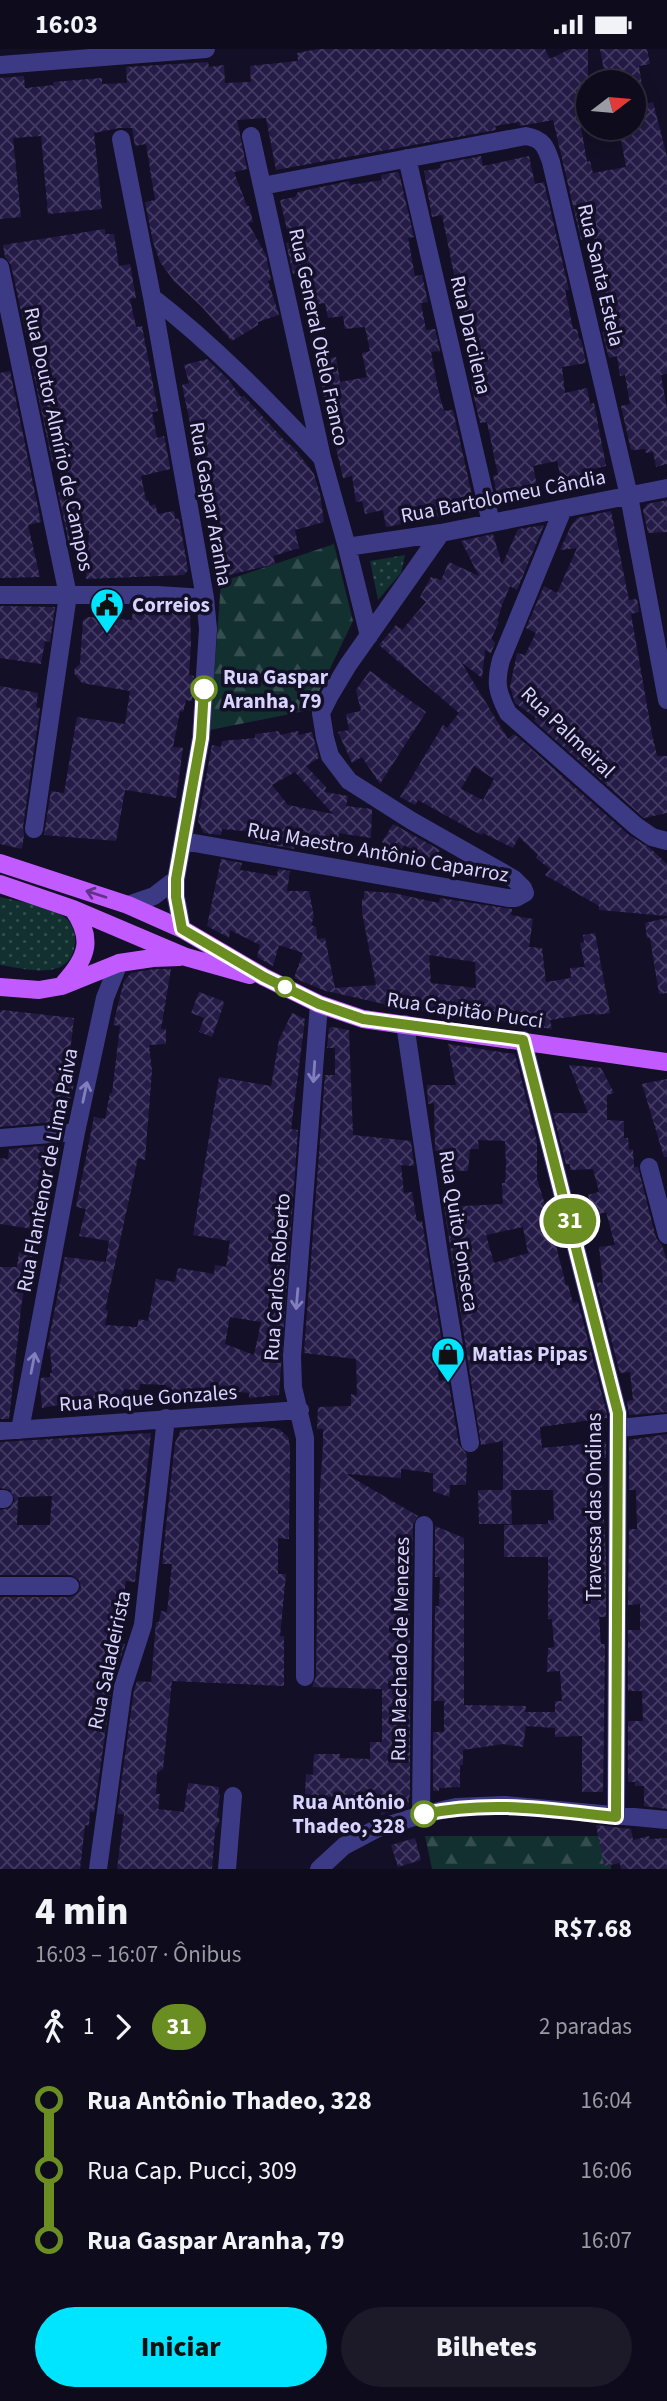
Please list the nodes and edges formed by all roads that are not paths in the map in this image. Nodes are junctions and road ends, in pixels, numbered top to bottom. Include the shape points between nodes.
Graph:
1 (206, 49) edge
2 (0, 65) edge
3 (251, 136) dead end
4 (121, 139) dead end
5 (407, 158) junction
6 (262, 186) junction
7 (0, 267) edge
8 (152, 297) junction
9 (322, 458) junction
10 (667, 488) edge
11 (629, 496) junction
12 (563, 509) junction
13 (491, 523) junction
14 (441, 533) junction
15 (348, 547) junction
16 (0, 595) edge
17 (68, 595) junction
18 (205, 598) junction
19 (369, 636) junction
20 (667, 700) edge
21 (34, 829) dead end
22 (183, 841) junction
23 (667, 841) edge
24 (0, 863) edge
25 (176, 879) junction
26 (0, 884) edge
27 (128, 905) junction
28 (74, 909) junction
29 (182, 929) junction
30 (186, 957) junction
31 (119, 963) junction
32 (264, 977) junction
33 (62, 986) junction
34 (0, 987) edge
35 (319, 1004) junction
36 (405, 1024) junction
37 (523, 1040) junction
38 (667, 1062) edge
39 (76, 1132) junction
40 (0, 1138) edge
41 (649, 1167) dead end
42 (667, 1235) edge
43 (300, 1410) junction
44 (166, 1418) junction
45 (667, 1423) edge
46 (620, 1428) junction
47 (20, 1430) junction
48 (0, 1431) edge
49 (471, 1443) dead end
50 (424, 1525) dead end
51 (0, 1586) edge
52 (70, 1586) dead end
53 (305, 1677) dead end
54 (233, 1796) dead end
55 (421, 1815) junction
56 (616, 1817) junction
57 (667, 1820) edge
58 (97, 1869) edge
59 (227, 1869) edge
60 (319, 1869) edge

1 - 2 street
3 - 6 street, Rua General Otelo Franco
4 - 8 street, Rua Gaspar Aranha
5 - 6 street, Rua Santa Estela
5 - 11 street, Rua Santa Estela via 526,136 544,144
5 - 13 street, Rua Darcilena
6 - 9 street, Rua General Otelo Franco
7 - 17 street, Rua Doutor Almírio de Campos
8 - 9 street via 229,362
8 - 18 street, Rua Gaspar Aranha
9 - 15 street, Rua General Otelo Franco
10 - 11 street, Rua Bartolomeu Cândia
11 - 12 street, Rua Bartolomeu Cândia
11 - 20 street, Rua Santa Estela
12 - 13 street, Rua Bartolomeu Cândia
12 - 23 street, Rua Palmeiral via 501,660 496,678 499,696 508,713 636,826
13 - 14 street, Rua Bartolomeu Cândia
14 - 15 street, Rua Bartolomeu Cândia
14 - 19 street, Rua Maestro Antônio Caparroz
15 - 19 street, Rua General Otelo Franco
16 - 17 street
17 - 18 street
17 - 21 street, Rua Doutor Almírio de Campos
18 - 22 street, Rua Gaspar Aranha via 208,629 201,738
19 - 22 street, Rua Maestro Antônio Caparroz via 321,713 330,756 349,781 514,879 525,893 508,898
22 - 25 street, Rua Gaspar Aranha
27 -> 24 main road, Rua Capitão Pucci
25 - 27 street via 154,896
25 - 29 street, Rua Gaspar Aranha
26 - 28 main road
27 - 29 main road, Rua Capitão Pucci
28 - 30 main road
28 - 33 main road via 86,935 85,953
29 - 32 main road, Rua Capitão Pucci
30 - 31 main road
30 - 32 main road, Rua Capitão Pucci
31 - 33 main road
39 -> 31 street, Rua Flantenor de Lima Paiva via 105,999
32 - 35 main road, Rua Capitão Pucci
33 - 34 main road via 39,990
35 - 36 main road, Rua Capitão Pucci via 363,1019
35 -> 43 street, Rua Carlos Roberto via 292,1356 293,1387
36 - 37 main road, Rua Capitão Pucci
36 - 49 street, Rua Quito Fonseca
37 - 38 main road, Rua Capitão Pucci
37 - 46 street, Travessa das Ondinas
39 - 40 street
47 -> 39 street, Rua Flantenor de Lima Paiva
41 - 42 street
43 - 44 street, Rua Roque Gonzales
43 - 53 street, Rua Carlos Roberto via 305,1438
44 - 47 street, Rua Roque Gonzales
44 - 58 street, Rua Saladeirista via 143,1625 123,1687
45 - 46 street
46 - 56 street, Travessa das Ondinas
47 - 48 street, Rua Roque Gonzales
50 - 55 street, Rua Machado de Menezes
51 - 52 street
54 - 59 street
55 - 56 street via 456,1807 505,1805
55 - 60 street via 376,1829 344,1846
56 - 57 street

